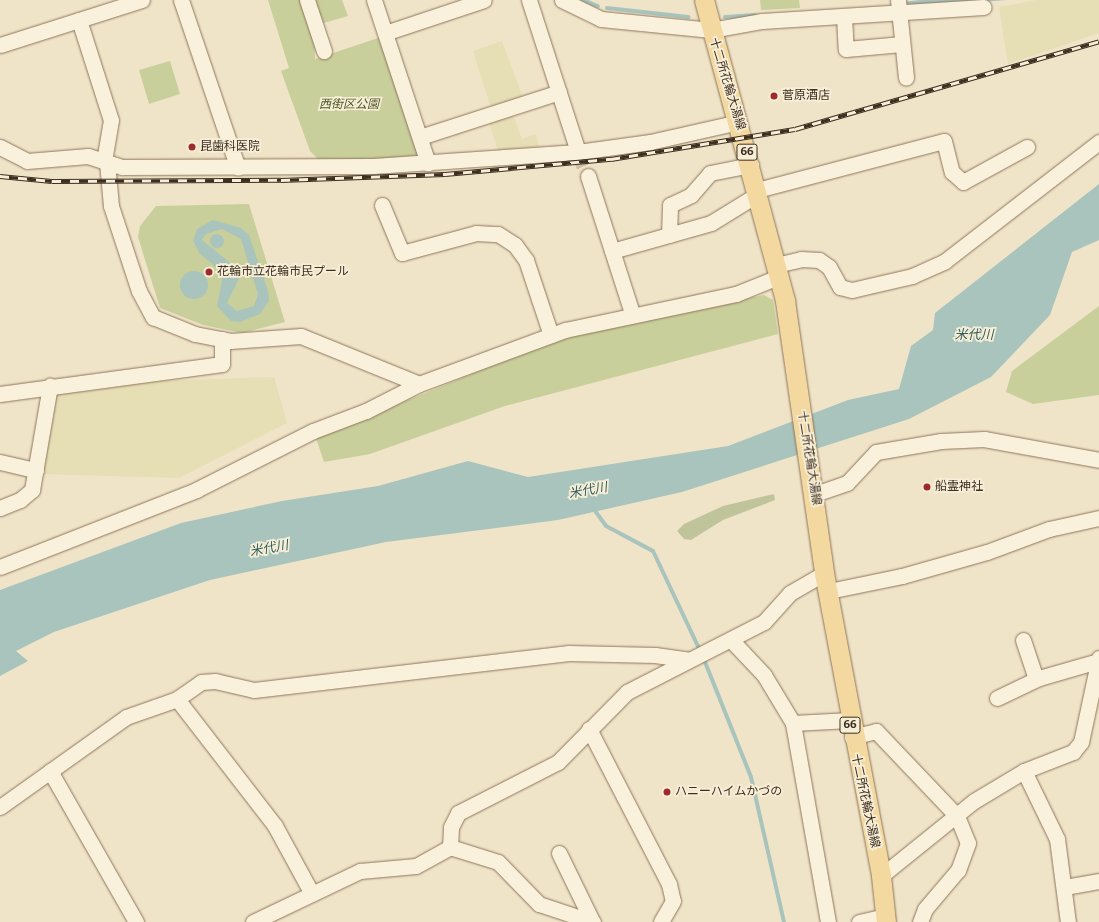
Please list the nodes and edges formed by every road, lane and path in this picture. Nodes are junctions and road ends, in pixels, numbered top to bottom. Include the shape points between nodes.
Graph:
1 (142, 0) edge
2 (181, 0) edge
3 (307, 0) edge
4 (374, 0) edge
5 (484, 0) edge
6 (529, 0) edge
7 (562, 0) edge
8 (704, 0) edge
9 (898, 6) edge
10 (984, 7) dead end
11 (844, 16) junction
12 (79, 20) junction
13 (711, 30) junction
14 (385, 33) junction
15 (902, 44) junction
16 (0, 45) edge
17 (324, 51) dead end
18 (906, 78) dead end
19 (559, 92) junction
20 (739, 122) junction
21 (420, 137) junction
22 (1099, 142) edge
23 (1027, 147) dead end
24 (0, 148) edge
25 (578, 152) junction
26 (106, 162) junction
27 (428, 163) junction
28 (751, 165) junction
29 (238, 168) junction
30 (588, 176) tunnel mouth
31 (757, 192) junction
32 (382, 204) dead end
33 (668, 235) junction
34 (612, 251) junction
35 (777, 271) junction
36 (632, 313) junction
37 (551, 335) junction
38 (222, 339) junction
39 (419, 384) junction
40 (50, 386) junction
41 (0, 394) edge
42 (1099, 460) edge
43 (0, 462) edge
44 (36, 470) junction
45 (816, 494) junction
46 (0, 508) edge
47 (1099, 518) edge
48 (0, 567) edge
49 (826, 582) junction
50 (1023, 640) dead end
51 (732, 641) junction
52 (1099, 659) edge
53 (689, 660) junction
54 (1036, 679) junction
55 (996, 698) dead end
56 (177, 699) junction
57 (793, 722) junction
58 (851, 728) junction
59 (589, 729) junction
60 (50, 771) junction
61 (1024, 771) junction
62 (0, 807) edge
63 (957, 816) junction
64 (450, 847) junction
65 (559, 853) dead end
66 (881, 876) junction
67 (1099, 882) edge
68 (1065, 887) junction
69 (312, 894) junction
70 (564, 918) edge
71 (886, 919) edge
72 (136, 922) edge
73 (253, 922) edge
74 (593, 922) edge
75 (661, 922) edge
76 (828, 922) edge
77 (859, 922) edge
78 (920, 922) edge
79 (1068, 922) edge

1 - 12 street
2 - 29 street
3 - 17 street
4 - 14 street
5 - 14 street
6 - 19 street
7 - 13 street via 601,18
8 - 13 main road, 十二所花輪大湯線 / 66
9 - 10 street
9 - 11 street
9 - 15 street
11 - 13 street via 762,21
11 - 15 street via 846,49
12 - 16 street
12 - 26 street via 111,120
13 - 20 main road, 十二所花輪大湯線 / 66
14 - 21 street
15 - 18 street
19 - 21 street
19 - 25 street
20 - 25 street via 650,142
20 - 28 main road, 十二所花輪大湯線 / 66
21 - 27 street
22 - 35 street via 945,261 912,276 852,290 840,287 829,267 819,260 801,259
23 - 31 street via 963,182 952,172 944,141
24 - 26 street via 27,161 88,156
25 - 27 street
26 - 29 street via 122,167
26 - 38 street via 112,206 139,291 153,316 195,334
27 - 29 street
28 - 31 main road, 十二所花輪大湯線 / 66
28 - 33 street via 710,173 691,195 670,205
30 - 34 street
31 - 33 street via 711,223
31 - 35 main road, 十二所花輪大湯線 / 66
32 - 37 street via 402,253 476,233 498,234 515,245 526,260
33 - 34 street
34 - 36 street
35 - 36 street via 736,294
35 - 45 main road, 十二所花輪大湯線 / 66 via 785,301
36 - 37 street
37 - 39 street
38 - 39 street via 301,336
38 - 40 street via 222,364
39 - 48 street via 366,411 312,432 196,490
40 - 41 street
40 - 44 street
42 - 45 street via 984,439 941,441 876,452 847,483
43 - 44 street
44 - 46 street via 32,490 20,500
45 - 49 main road, 十二所花輪大湯線 / 66
47 - 49 street via 1049,529 987,552 902,576
49 - 51 street via 790,593 764,622
49 - 58 main road, 十二所花輪大湯線 / 66
50 - 54 street
51 - 53 street
51 - 57 street via 764,675
52 - 54 street
52 - 61 street via 1081,742 1073,752
53 - 56 street via 655,655 569,653 254,690 201,682
53 - 59 street via 627,692
54 - 55 street
56 - 60 street via 126,717
56 - 69 street via 275,826
57 - 58 street
57 - 76 street
58 - 63 street via 876,731
58 - 66 main road, 十二所花輪大湯線 / 66
59 - 64 street via 558,762 458,813 451,827
59 - 75 street via 669,884 673,900
60 - 62 street
60 - 72 street
61 - 63 street via 974,801
61 - 68 street via 1057,840
63 - 66 street
63 - 78 street via 968,843 958,870 925,909
64 - 69 street via 428,862 360,871
64 - 70 street via 498,862 539,904
65 - 74 street
66 - 71 main road, 十二所花輪大湯線 / 66
67 - 68 street
68 - 79 street
69 - 73 street
70 - 74 street
71 - 77 street

